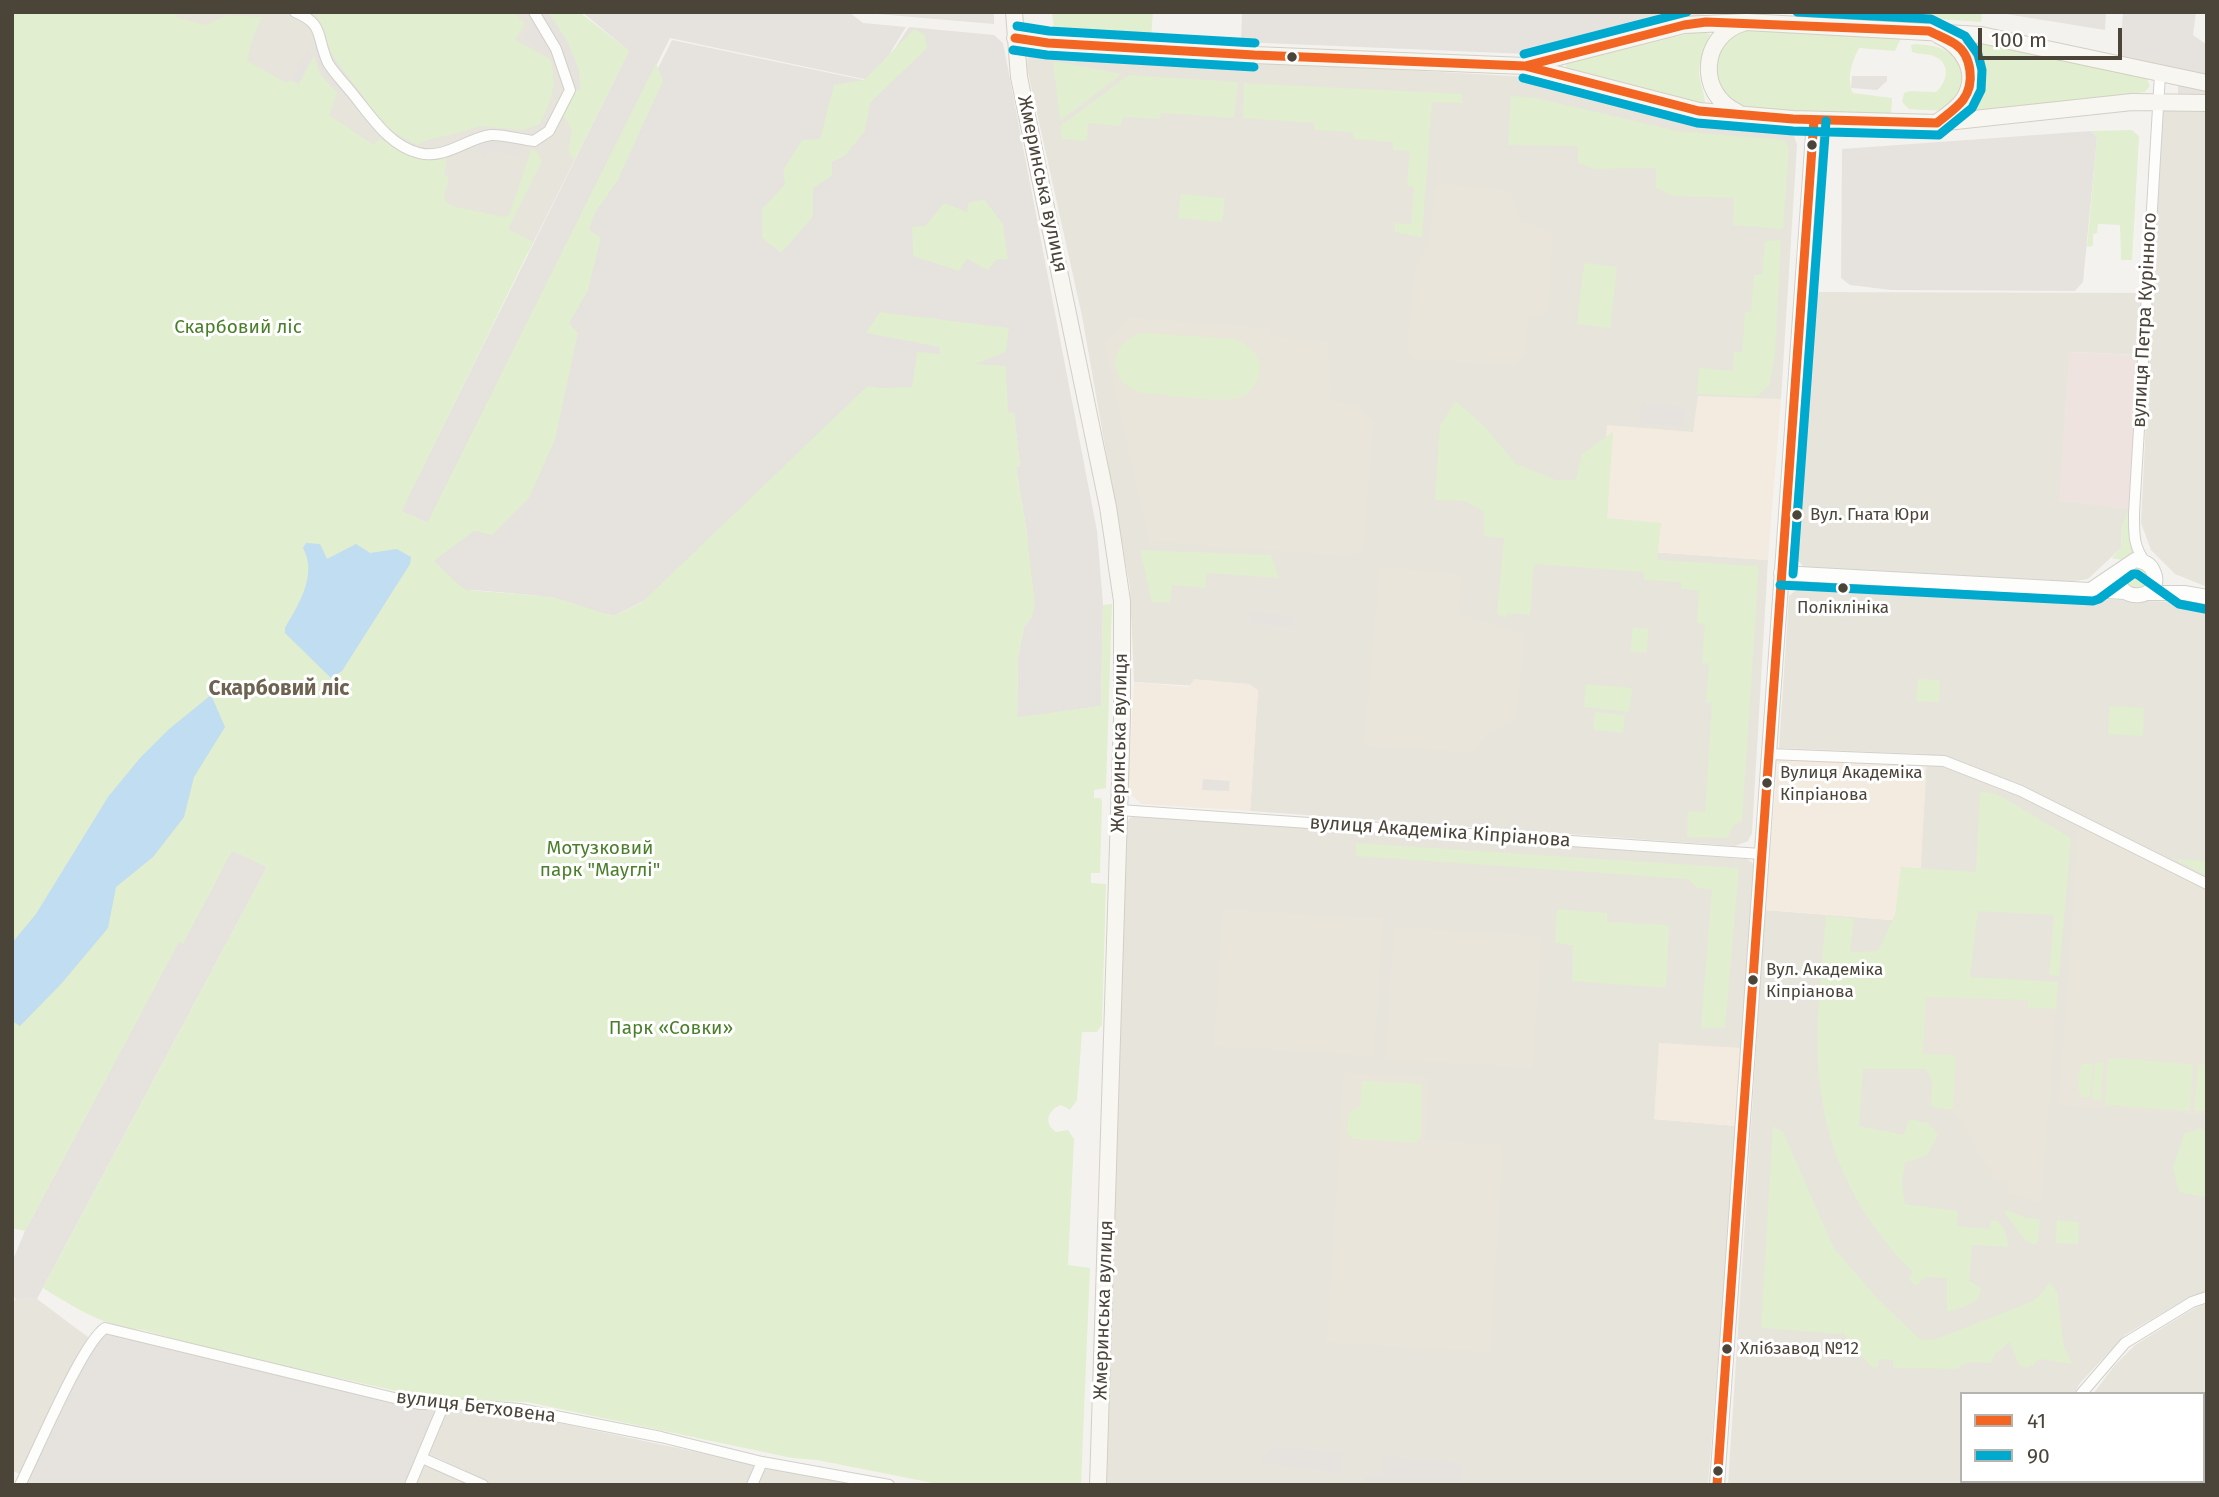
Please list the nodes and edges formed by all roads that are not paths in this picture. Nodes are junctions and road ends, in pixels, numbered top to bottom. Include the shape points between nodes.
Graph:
1 (295, 12) edge
2 (534, 12) edge
3 (1014, 12) edge
4 (1814, 19) edge
5 (1746, 22) junction
6 (1929, 31) junction
7 (1015, 38) junction
8 (1525, 66) junction
9 (2160, 74) junction
10 (2207, 83) edge
11 (2158, 102) junction
12 (2207, 103) edge
13 (1743, 114) junction
14 (1814, 120) junction
15 (1937, 123) junction
16 (2150, 567) junction
17 (2121, 570) junction
18 (1781, 573) junction
19 (2092, 589) junction
20 (2125, 592) junction
21 (2147, 593) junction
22 (2184, 593) junction
23 (2207, 597) edge
24 (1769, 754) junction
25 (1119, 810) junction
26 (1761, 854) junction
27 (2207, 884) edge
28 (2207, 1297) edge
29 (2083, 1392) edge
30 (444, 1404) junction
31 (422, 1458) junction
32 (762, 1462) junction
33 (20, 1485) edge
34 (411, 1485) edge
35 (483, 1485) edge
36 (752, 1485) edge
37 (889, 1485) edge
38 (1098, 1485) edge
39 (1717, 1485) edge

1 - 2 street via 316,25 329,64 380,129 420,154 448,152 493,135 534,141 549,131 570,90 556,49
3 - 7 main road, Жмеринська вулиця
4 - 5 main road
4 - 6 main road
5 - 8 main road via 1684,25
5 - 13 main road via 1721,36 1711,52 1708,71 1718,98
6 - 9 main road via 1981,35
6 - 15 main road via 1957,45 1970,71 1963,100
7 - 8 main road via 1254,55
7 - 25 main road, Жмеринська вулиця via 1120,581
8 - 13 main road via 1699,111
9 - 10 main road
9 - 11 street, вулиця Петра Курінного
11 - 12 main road
11 - 15 main road
11 - 16 street, вулиця Петра Курінного via 2134,513 2134,541
13 - 14 main road
14 - 15 main road
14 - 18 street
16 - 17 street via 2141,561 2129,562
16 - 21 street via 2154,583
16 - 22 street
17 - 19 street
17 - 20 street via 2119,582
18 - 19 street
18 - 24 street
19 - 20 street
20 - 21 street
21 - 22 street
22 - 23 street
24 - 26 street
24 - 27 street via 1955,764 2021,791
25 - 26 street, вулиця Академіка Кіпріанова
25 - 38 main road, Жмеринська вулиця
26 - 39 street
28 - 29 street via 2125,1343
30 - 31 street
30 - 32 street, вулиця Бетховена via 520,1409
30 - 33 street, вулиця Бетховена via 419,1404 105,1328 84,1354
31 - 34 street
31 - 35 street
32 - 36 street
32 - 37 street, вулиця Бетховена

